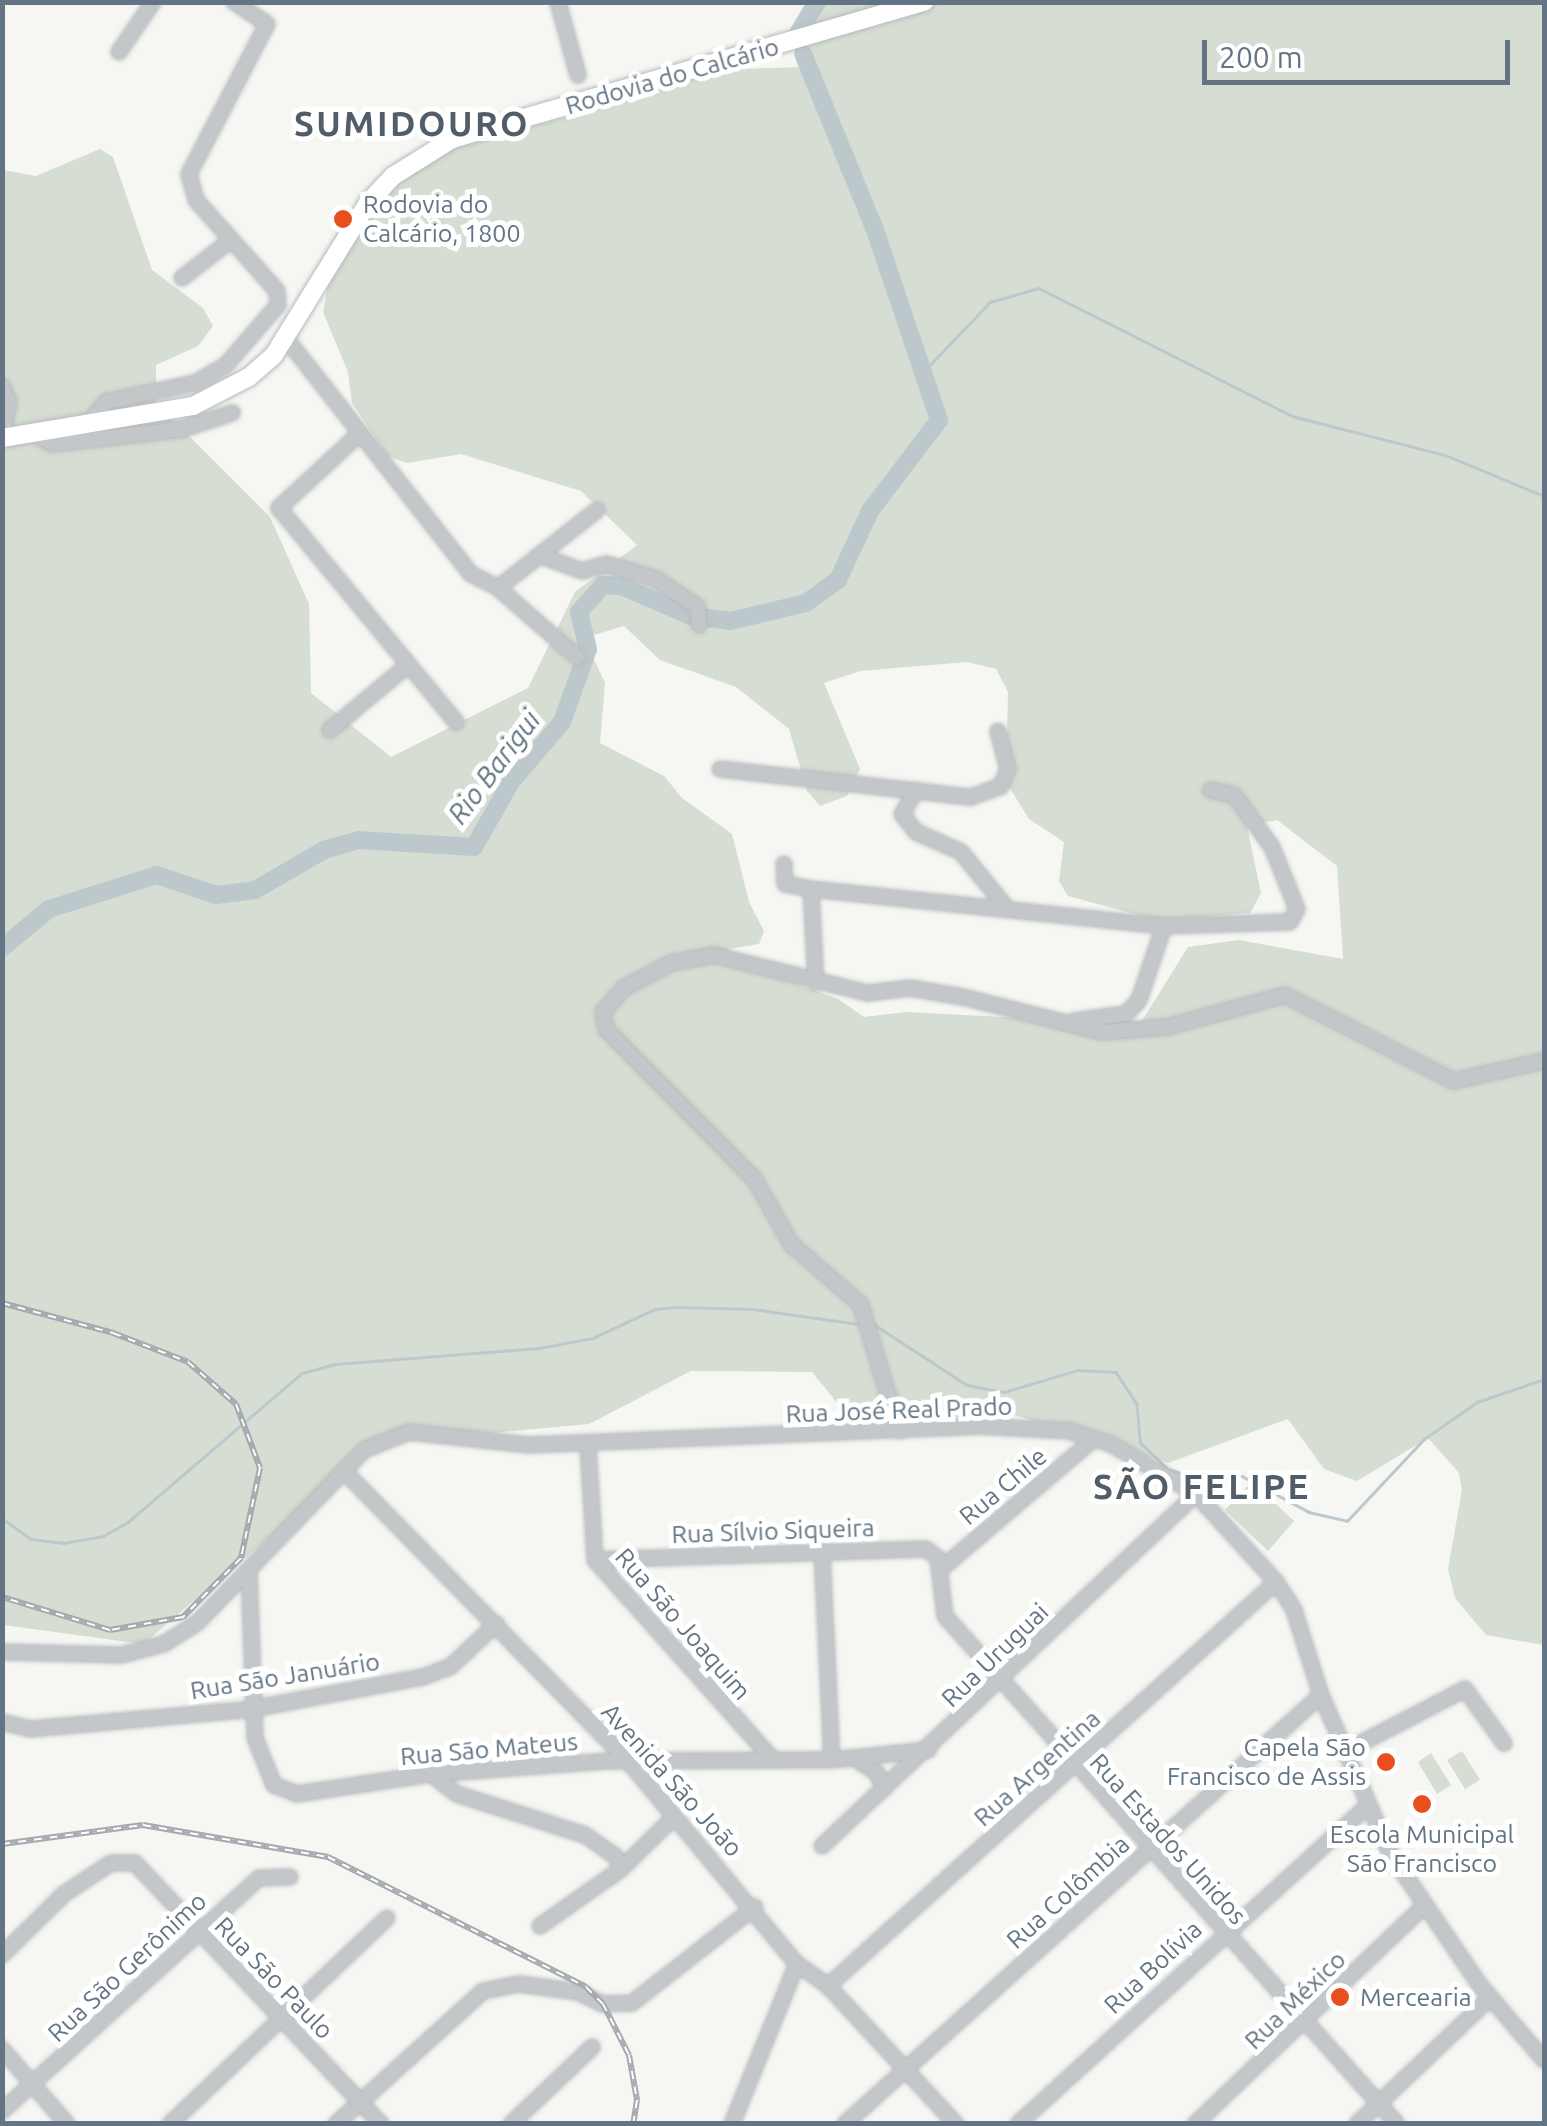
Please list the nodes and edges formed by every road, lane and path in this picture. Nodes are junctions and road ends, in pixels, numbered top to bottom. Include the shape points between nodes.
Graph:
1 (153, 2) edge
2 (234, 2) edge
3 (558, 2) edge
4 (926, 2) edge
5 (118, 52) dead end
6 (578, 75) dead end
7 (232, 240) junction
8 (182, 278) dead end
9 (285, 338) junction
10 (2, 386) edge
11 (232, 412) dead end
12 (90, 421) junction
13 (31, 432) junction
14 (358, 435) junction
15 (2, 438) edge
16 (597, 510) dead end
17 (539, 555) junction
18 (498, 588) junction
19 (699, 625) dead end
20 (577, 657) dead end
21 (408, 665) junction
22 (456, 722) dead end
23 (330, 730) dead end
24 (998, 731) dead end
25 (720, 769) dead end
26 (916, 790) junction
27 (1211, 790) dead end
28 (784, 864) dead end
29 (811, 889) junction
30 (1005, 906) junction
31 (1164, 926) junction
32 (816, 983) junction
33 (1064, 1022) junction
34 (1544, 1061) edge
35 (900, 1431) junction
36 (1094, 1438) junction
37 (588, 1444) junction
38 (346, 1474) junction
39 (1196, 1494) junction
40 (822, 1551) junction
41 (595, 1560) junction
42 (941, 1569) junction
43 (249, 1572) junction
44 (1276, 1582) junction
45 (496, 1624) junction
46 (2, 1652) edge
47 (1003, 1678) junction
48 (1322, 1695) junction
49 (252, 1709) junction
50 (2, 1722) edge
51 (1504, 1744) dead end
52 (928, 1750) junction
53 (1344, 1752) junction
54 (853, 1758) junction
55 (772, 1760) junction
56 (832, 1760) junction
57 (629, 1762) junction
58 (1072, 1766) junction
59 (431, 1774) junction
60 (884, 1788) junction
61 (1366, 1808) junction
62 (674, 1818) junction
63 (822, 1846) dead end
64 (1149, 1850) junction
65 (621, 1869) junction
66 (290, 1876) dead end
67 (1424, 1906) junction
68 (755, 1907) junction
69 (388, 1918) dead end
70 (540, 1926) dead end
71 (197, 1932) junction
72 (1223, 1933) junction
73 (2, 1954) edge
74 (797, 1964) junction
75 (828, 1986) junction
76 (1490, 1998) junction
77 (282, 2019) junction
78 (1302, 2022) junction
79 (592, 2047) dead end
80 (2, 2049) edge
81 (1544, 2060) edge
82 (905, 2070) junction
83 (34, 2084) junction
84 (361, 2100) junction
85 (1379, 2103) junction
86 (2, 2111) edge
87 (67, 2124) edge
88 (170, 2124) edge
89 (336, 2124) edge
90 (381, 2124) edge
91 (511, 2124) edge
92 (732, 2124) edge
93 (845, 2124) edge
94 (956, 2124) edge
95 (1018, 2124) edge
96 (1194, 2124) edge
97 (1357, 2124) edge
98 (1396, 2124) edge

1 - 5 street
2 - 7 street via 267,24 189,174 196,200
3 - 6 street
4 - 9 main road, Rodovia do Calcário via 452,139 393,176 368,203
7 - 8 street
7 - 12 street via 277,291 278,305 254,339 195,383 106,402
9 - 12 main road, Rodovia do Calcário via 249,377 193,406
9 - 14 street
10 - 15 street via 9,402
11 - 13 street via 183,429 52,444
12 - 13 main road, Rodovia do Calcário
13 - 15 main road, Rodovia do Calcário
14 - 18 street via 471,574
14 - 21 street via 279,508
16 - 17 street
17 - 18 street
17 - 19 street via 582,571 607,564 656,579 698,608
18 - 20 street
21 - 22 street
21 - 23 street
24 - 26 street via 1008,769 1001,786 972,797
25 - 26 street
26 - 30 street via 902,814 916,832 961,852
27 - 31 street via 1234,795 1248,811 1272,847 1297,909 1290,922 1252,927
28 - 29 street via 785,884
29 - 30 street
29 - 32 street
30 - 31 street
31 - 33 street via 1139,1000 1126,1014
32 - 33 street via 868,993 910,988
32 - 35 street via 714,955 671,963 624,988 603,1012 606,1029 755,1180 791,1244 860,1305
33 - 34 street via 1102,1032 1167,1026 1285,995 1453,1081
35 - 36 street, Rua José Real Prado via 978,1426
35 - 37 street, Rua José Real Prado
36 - 39 street, Rua José Real Prado
36 - 42 street, Rua Chile
37 - 38 street, Rua José Real Prado via 409,1432 364,1450
37 - 41 street, Rua São Joaquim
38 - 43 street, Rua José Real Prado
38 - 45 street, Avenida São João
39 - 44 street, Rua José Real Prado
39 - 47 street, Rua Uruguai
40 - 41 street, Rua Sílvio Siqueira
40 - 42 street, Rua Sílvio Siqueira via 926,1550
40 - 56 street
41 - 55 street, Rua São Joaquim
42 - 47 street, Rua Estados Unidos via 944,1616
43 - 46 street, Rua José Real Prado via 198,1622 164,1644 86,1657
43 - 49 street, Rua São Mateus
44 - 48 street, Rua José Real Prado via 1294,1610
44 - 58 street, Rua Argentina
45 - 49 street, Rua São Januário via 451,1666 423,1676
45 - 57 street, Avenida São João
47 - 52 street, Rua Uruguai
47 - 58 street, Rua Estados Unidos
48 - 53 street, Rua José Real Prado
48 - 64 street, Rua Colômbia
49 - 50 street, Rua São Januário via 30,1729
49 - 59 street, Rua São Mateus via 267,1774 297,1794
51 - 53 street via 1465,1689
52 - 54 street, Rua São Mateus
52 - 60 street, Rua Uruguai
53 - 61 street, Rua José Real Prado
54 - 56 street, Rua São Mateus
54 - 60 street via 877,1773
55 - 56 street, Rua São Mateus
55 - 57 street, Rua São Mateus
57 - 59 street, Rua São Mateus
57 - 62 street, Avenida São João
58 - 64 street, Rua Estados Unidos
58 - 75 street, Rua Argentina
59 - 65 street via 457,1794 585,1835 616,1857
60 - 63 street, Rua Uruguai
61 - 67 street, Rua José Real Prado
61 - 72 street, Rua Bolívia
62 - 65 street
62 - 68 street, Avenida São João
64 - 72 street, Rua Estados Unidos
64 - 82 street, Rua Colômbia
65 - 70 street
66 - 71 street, Rua São Gerônimo via 259,1878
67 - 76 street, Rua José Real Prado
67 - 78 street, Rua México
68 - 74 street, Avenida São João
68 - 84 street via 643,1999 602,2004 560,1988 519,1984 483,1991
69 - 77 street
71 - 73 street, Rua São Paulo via 136,1863 111,1862 64,1894
71 - 77 street, Rua São Paulo
71 - 83 street, Rua São Gerônimo
72 - 78 street, Rua Estados Unidos
72 - 95 street, Rua Bolívia
74 - 75 street, Avenida São João
74 - 92 street
75 - 82 street, Avenida São João
76 - 81 street, Rua José Real Prado
76 - 85 street
77 - 84 street, Rua São Paulo
77 - 88 street
78 - 85 street, Rua Estados Unidos
78 - 96 street, Rua México
79 - 91 street
80 - 83 street
82 - 93 street, Rua Colômbia
82 - 94 street, Avenida São João
83 - 86 street, Rua São Gerônimo
83 - 87 street
84 - 89 street
84 - 90 street, Rua São Paulo
85 - 97 street
85 - 98 street, Rua Estados Unidos

